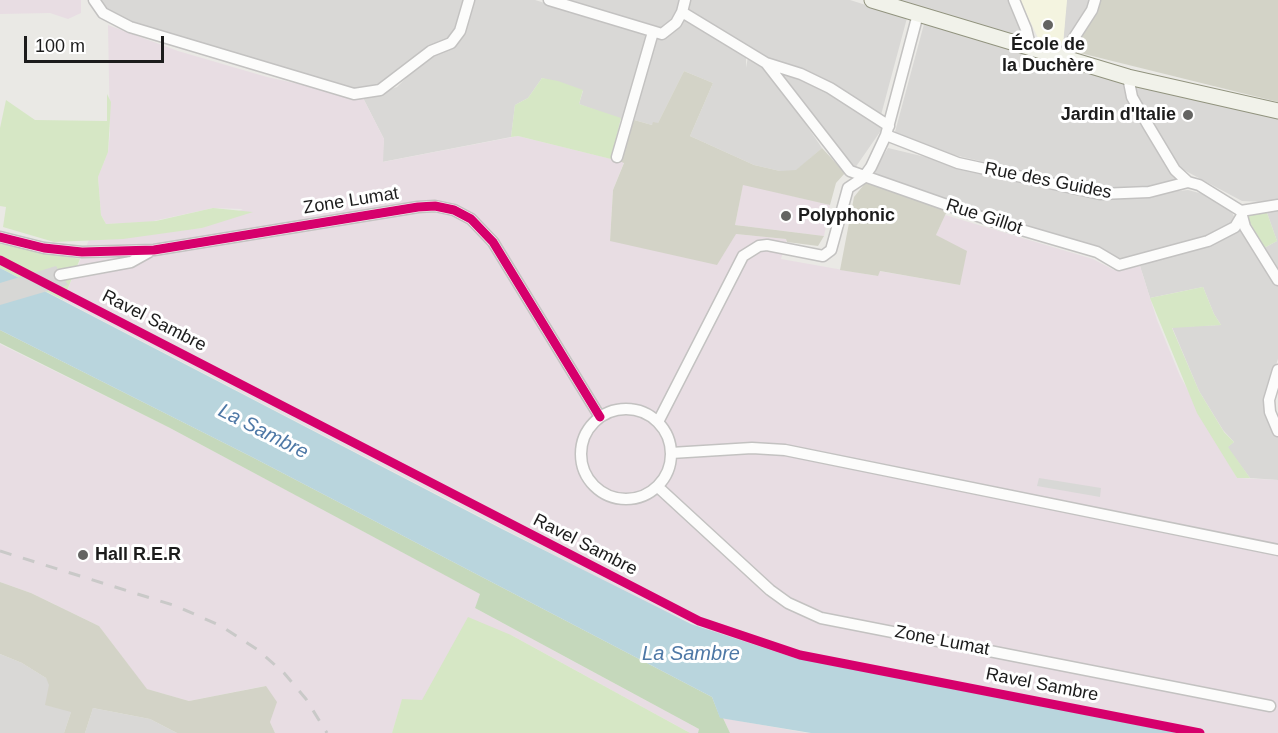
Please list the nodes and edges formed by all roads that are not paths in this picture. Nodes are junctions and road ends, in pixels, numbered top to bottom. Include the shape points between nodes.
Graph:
1 (94, 0) edge
2 (469, 0) edge
3 (549, 0) edge
4 (685, 0) edge
5 (872, 0) edge
6 (1014, 0) edge
7 (1095, 0) edge
8 (681, 12) junction
9 (918, 14) junction
10 (653, 32) junction
11 (1031, 49) junction
12 (1061, 58) junction
13 (766, 63) junction
14 (1128, 76) junction
15 (1278, 111) edge
16 (888, 131) junction
17 (617, 157) dead end
18 (863, 177) junction
19 (1188, 182) junction
20 (1278, 205) edge
21 (1241, 214) junction
22 (0, 237) edge
23 (154, 250) junction
24 (60, 275) dead end
25 (1278, 280) edge
26 (1278, 370) edge
27 (600, 417) junction
28 (658, 422) junction
29 (1278, 431) edge
30 (671, 453) junction
31 (658, 487) junction
32 (1278, 550) edge
33 (1270, 706) dead end

1 - 2 street via 103,13 130,27 354,94 380,90 431,51 451,43
3 - 10 street
4 - 8 street
5 - 9 main road
6 - 11 street
7 - 12 street
8 - 10 street via 676,23 662,34
8 - 13 street, Rue des Guides
9 - 11 main road
9 - 16 street
10 - 17 street
11 - 12 main road
12 - 14 main road
13 - 16 street, Rue des Guides via 830,88
13 - 18 street, Rue Gillot via 850,171
14 - 15 main road
14 - 19 street via 1132,97 1174,170
16 - 18 street
16 - 19 street, Rue des Guides via 958,163 1100,194 1149,192
18 - 21 street, Rue Gillot via 1098,252 1119,266 1208,241 1235,227
18 - 28 street via 848,188 831,250 823,255 759,246 737,263
19 - 21 street via 1199,185
20 - 21 street
21 - 25 street
22 - 23 street, Zone Lumat via 82,252
23 - 24 street via 131,262
23 - 27 street, Zone Lumat via 418,207 454,210 471,219 493,242
26 - 29 street via 1269,406
27 - 28 street via 624,409 645,413
27 - 31 street via 585,434 581,446 581,462 592,485 613,498 626,500 645,496
28 - 30 street via 667,435
30 - 31 street via 669,470
30 - 32 street via 785,450
31 - 33 street, Zone Lumat via 770,590 822,618

